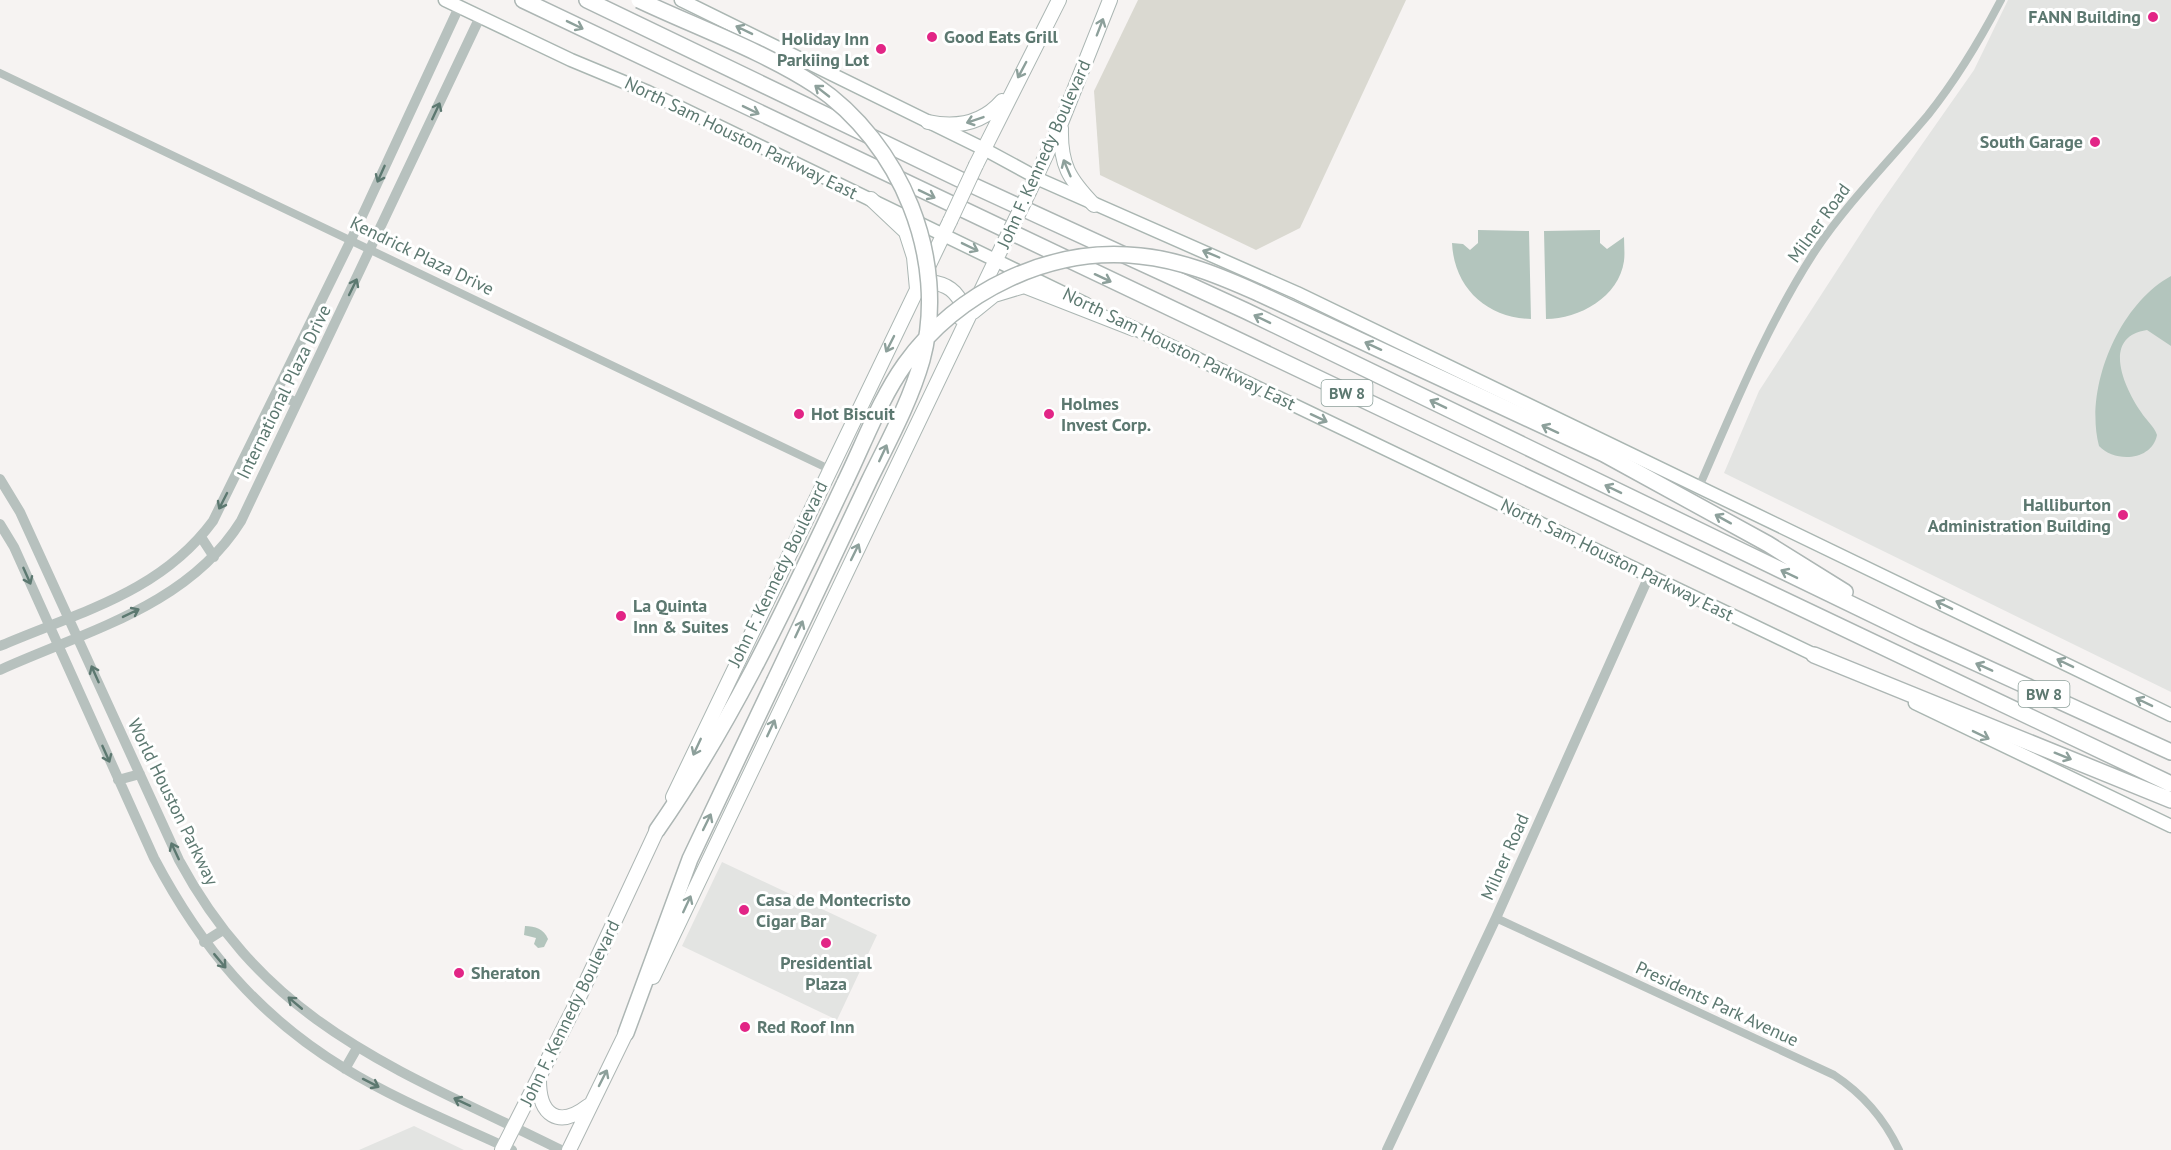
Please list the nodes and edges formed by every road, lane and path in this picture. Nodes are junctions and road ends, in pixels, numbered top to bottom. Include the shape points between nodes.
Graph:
1 (445, 0) edge
2 (523, 0) edge
3 (587, 0) edge
4 (639, 0) edge
5 (681, 0) edge
6 (1059, 0) edge
7 (1110, 0) edge
8 (2001, 0) edge
9 (459, 7) junction
10 (480, 17) junction
11 (0, 74) edge
12 (1011, 91) junction
13 (928, 122) junction
14 (1061, 123) junction
15 (984, 149) junction
16 (1036, 177) junction
17 (871, 199) junction
18 (1095, 205) junction
19 (944, 234) junction
20 (351, 240) junction
21 (371, 249) junction
22 (999, 253) junction
23 (916, 291) junction
24 (968, 318) junction
25 (1134, 328) junction
26 (276, 393) junction
27 (929, 400) junction
28 (297, 403) junction
29 (829, 469) junction
30 (0, 479) edge
31 (1699, 488) junction
32 (0, 524) edge
33 (201, 537) junction
34 (214, 557) junction
35 (1649, 576) junction
36 (69, 617) junction
37 (49, 625) junction
38 (1917, 636) junction
39 (79, 638) junction
40 (0, 646) edge
41 (59, 647) junction
42 (1814, 655) junction
43 (0, 670) edge
44 (2171, 715) edge
45 (2171, 752) edge
46 (140, 774) junction
47 (118, 780) junction
48 (2171, 784) edge
49 (2171, 800) edge
50 (2171, 826) edge
51 (657, 830) junction
52 (1496, 918) junction
53 (223, 930) junction
54 (204, 942) junction
55 (626, 1033) junction
56 (357, 1048) junction
57 (345, 1069) junction
58 (539, 1078) junction
59 (590, 1105) junction
60 (515, 1127) junction
61 (506, 1149) edge
62 (561, 1150) edge
63 (569, 1150) edge
64 (1388, 1150) edge
65 (1899, 1150) edge

1 - 9 main road, North Sam Houston Parkway East
2 -> 48 highway, North Sam Houston Parkway East / BW 8
38 -> 3 highway, BW 8
55 -> 4 highway, bridge via 690,859 899,419 922,359 929,308 922,237 908,198 886,157 858,122 814,85
13 -> 5 main road
6 -> 12 main road, John F. Kennedy Boulevard
14 -> 7 main road, John F. Kennedy Boulevard
8 - 31 street, Milner Road via 1964,64 1929,112 1815,251 1745,382
9 - 10 main road, North Sam Houston Parkway East
9 -> 20 street, International Plaza Drive
10 - 17 main road, North Sam Houston Parkway East
21 -> 10 street, International Plaza Drive
11 - 20 street, Kendrick Plaza Drive
12 -> 13 main road via 991,113 978,120 945,125
12 - 15 main road, John F. Kennedy Boulevard
13 - 15 main road
14 - 16 main road, John F. Kennedy Boulevard
18 -> 14 main road via 1074,184 1064,163
15 - 16 main road
15 - 19 main road, John F. Kennedy Boulevard, bridge
16 - 18 main road
16 - 22 main road, John F. Kennedy Boulevard, bridge
17 - 19 main road, North Sam Houston Parkway East
17 - 23 main road via 906,232 914,257
31 -> 18 main road via 1297,292
19 -> 22 main road, North Sam Houston Parkway East
19 - 23 main road, John F. Kennedy Boulevard
20 - 21 street, Kendrick Plaza Drive
20 - 26 street, International Plaza Drive
28 -> 21 street, International Plaza Drive
21 - 29 street, Kendrick Plaza Drive
22 - 24 main road, John F. Kennedy Boulevard
22 - 25 main road, North Sam Houston Parkway East
23 - 27 main road via 930,282 937,283 958,294 963,306 936,370
23 -> 29 main road, John F. Kennedy Boulevard
24 - 25 main road via 994,296 1024,286
24 - 27 main road, John F. Kennedy Boulevard
25 -> 35 main road, North Sam Houston Parkway East
26 - 28 street
26 -> 33 street, International Plaza Drive
55 -> 27 main road, John F. Kennedy Boulevard
28 - 34 street, International Plaza Drive via 241,521
29 -> 51 main road, John F. Kennedy Boulevard
30 - 36 street, World Houston Parkway
44 -> 31 main road
32 -> 37 street
33 - 34 street
33 - 36 street, International Plaza Drive via 171,566 124,595
39 -> 34 street, International Plaza Drive via 154,602
35 - 42 main road, North Sam Houston Parkway East
35 - 52 street, Milner Road
36 - 37 street, International Plaza Drive
36 - 39 street, World Houston Parkway
37 - 40 street, International Plaza Drive
37 - 41 street
45 -> 38 highway, BW 8
38 -> 51 highway, bridge via 1768,544 1604,454 1257,292 1193,268 1140,256 1080,258 1014,275 969,301 915,351 888,394 753,672 699,770
39 - 41 street, International Plaza Drive
46 -> 39 street, World Houston Parkway
41 - 43 street, International Plaza Drive
41 -> 47 street
42 -> 49 highway
42 -> 50 main road, North Sam Houston Parkway East
46 - 47 street
53 -> 46 street, World Houston Parkway via 179,860
47 - 54 street via 176,901
51 - 58 main road, John F. Kennedy Boulevard
52 - 64 street, Milner Road
52 - 65 street, Presidents Park Avenue via 1834,1076 1854,1088 1874,1108
53 - 54 street
56 -> 53 street, World Houston Parkway via 274,986
54 -> 57 street via 267,1011
59 -> 55 main road, John F. Kennedy Boulevard
56 - 57 street
60 -> 56 street, World Houston Parkway via 396,1071
57 -> 61 street
58 - 59 main road via 541,1101 554,1116 571,1117
58 - 60 main road, John F. Kennedy Boulevard
59 - 63 main road, John F. Kennedy Boulevard
60 - 61 main road, John F. Kennedy Boulevard
60 - 62 street, World Houston Parkway

